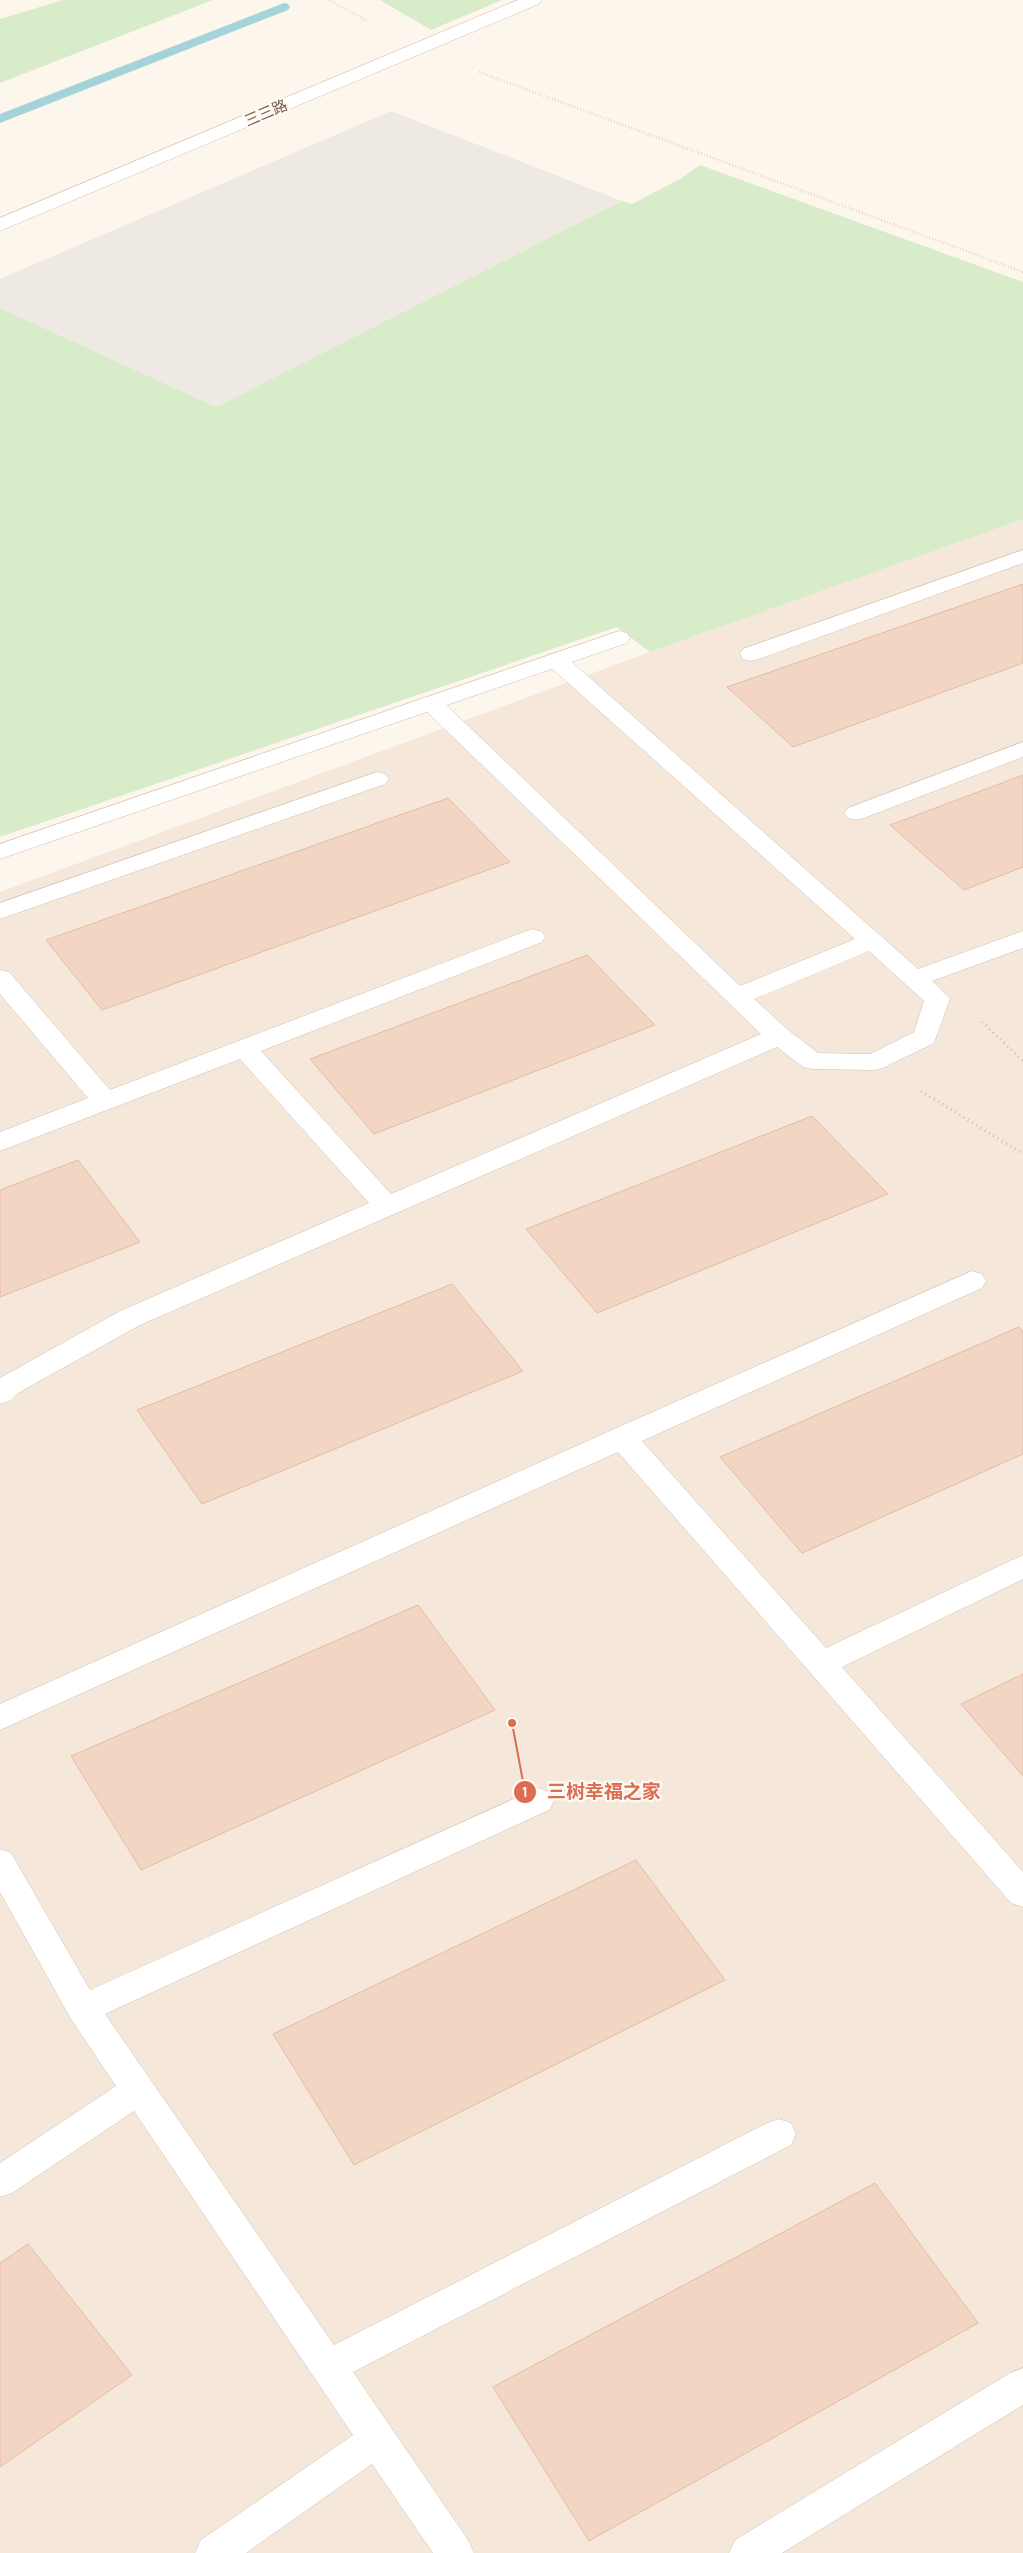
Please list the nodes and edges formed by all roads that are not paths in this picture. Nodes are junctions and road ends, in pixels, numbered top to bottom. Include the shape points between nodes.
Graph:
1 (532, 0) edge
2 (0, 225) edge
3 (1023, 556) edge
4 (619, 638) dead end
5 (751, 654) dead end
6 (556, 660) junction
7 (431, 703) junction
8 (1023, 749) edge
9 (377, 779) dead end
10 (856, 813) dead end
11 (0, 852) edge
12 (0, 911) edge
13 (533, 937) dead end
14 (1023, 939) edge
15 (872, 941) junction
16 (0, 978) edge
17 (915, 979) junction
18 (736, 997) junction
19 (779, 1036) junction
20 (244, 1048) junction
21 (105, 1101) junction
22 (0, 1142) edge
23 (387, 1206) junction
24 (972, 1280) dead end
25 (0, 1394) edge
26 (622, 1437) junction
27 (1023, 1566) edge
28 (821, 1664) junction
29 (0, 1718) edge
30 (538, 1801) dead end
31 (3, 1873) edge
32 (1023, 1894) edge
33 (83, 2008) junction
34 (138, 2090) junction
35 (779, 2134) dead end
36 (0, 2182) edge
37 (327, 2367) junction
38 (1023, 2385) edge
39 (377, 2439) junction
40 (214, 2553) edge
41 (455, 2553) edge
42 (748, 2553) edge

1 - 2 street, 三三路
3 - 5 street
4 - 6 street
6 - 7 street
6 - 15 street
7 - 11 street
7 - 18 street
8 - 10 street
9 - 12 street
13 - 20 street
14 - 17 street
15 - 17 street
15 - 18 street
16 - 21 street
17 - 19 street via 937,999 925,1037 874,1062 812,1061
18 - 19 street
19 - 23 street
20 - 21 street
20 - 23 street
21 - 22 street
23 - 25 street via 130,1318 8,1386
24 - 26 street
26 - 28 street
26 - 29 street
27 - 28 street
28 - 32 street
30 - 33 street
31 - 33 street
33 - 34 street
34 - 36 street
34 - 37 street
35 - 37 street
37 - 39 street
38 - 42 street
39 - 40 street
39 - 41 street

